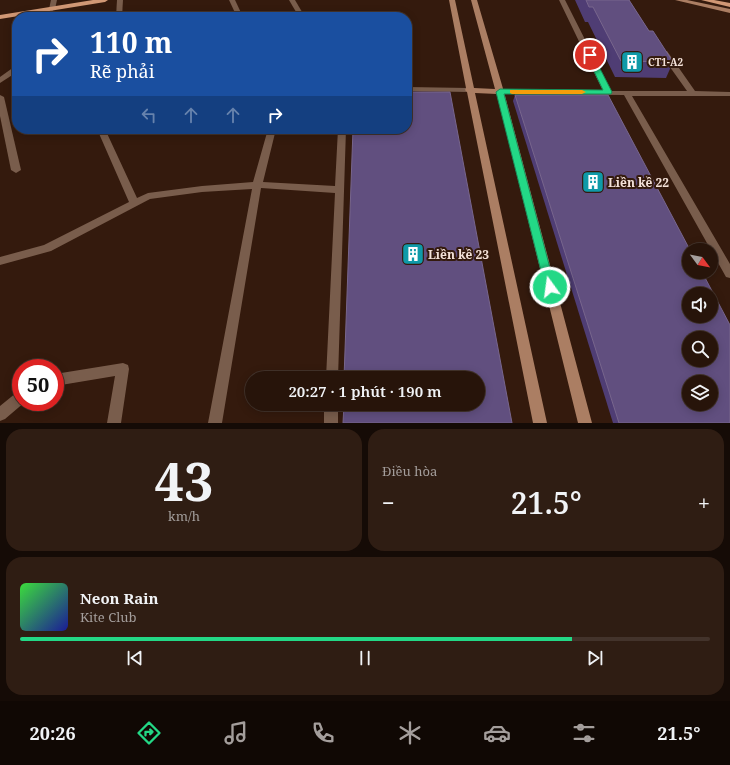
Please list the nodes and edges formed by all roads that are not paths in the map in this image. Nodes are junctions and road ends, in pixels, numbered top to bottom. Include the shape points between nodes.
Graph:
1 (54, 0) edge
2 (105, 0) edge
3 (120, 0) edge
4 (232, 0) edge
5 (292, 0) edge
6 (452, 0) edge
7 (474, 0) edge
8 (562, 0) edge
9 (678, 0) edge
10 (704, 0) edge
11 (730, 5) edge
12 (52, 9) junction
13 (730, 11) edge
14 (30, 12) edge
15 (119, 12) edge
16 (238, 12) edge
17 (299, 12) edge
18 (12, 14) edge
19 (0, 16) edge
20 (657, 44) edge
21 (12, 73) edge
22 (0, 81) edge
23 (412, 89) edge
24 (469, 90) junction
25 (500, 92) junction
26 (608, 92) junction
27 (626, 92) junction
28 (693, 94) junction
29 (730, 94) edge
30 (0, 97) edge
31 (103, 134) edge
32 (271, 134) edge
33 (342, 134) edge
34 (16, 170) dead end
35 (257, 185) junction
36 (340, 190) junction
37 (134, 203) junction
38 (0, 261) edge
39 (730, 274) edge
40 (332, 371) edge
41 (64, 379) edge
42 (12, 404) edge
43 (332, 411) edge
44 (0, 414) edge
45 (114, 423) edge
46 (215, 423) edge
47 (331, 423) edge
48 (540, 423) edge
49 (584, 423) edge

1 - 12 street
2 - 12 main road
3 - 15 street
4 - 16 street
5 - 17 street
6 - 24 main road
7 - 25 main road
8 - 26 street
9 - 13 main road
10 - 11 main road
12 - 14 main road
18 - 19 main road
20 - 28 street
21 - 22 street
23 - 24 street
24 - 25 main road
24 - 48 main road
25 - 26 street
25 - 49 main road
26 - 27 street
27 - 28 street
27 - 39 street
28 - 29 street
30 - 34 street
31 - 37 street
32 - 35 street
33 - 36 street
35 - 36 street
35 - 37 street via 166,193 148,196
35 - 46 street
36 - 40 street
37 - 38 street via 47,248
41 - 45 street via 123,369
42 - 44 street
43 - 47 street

